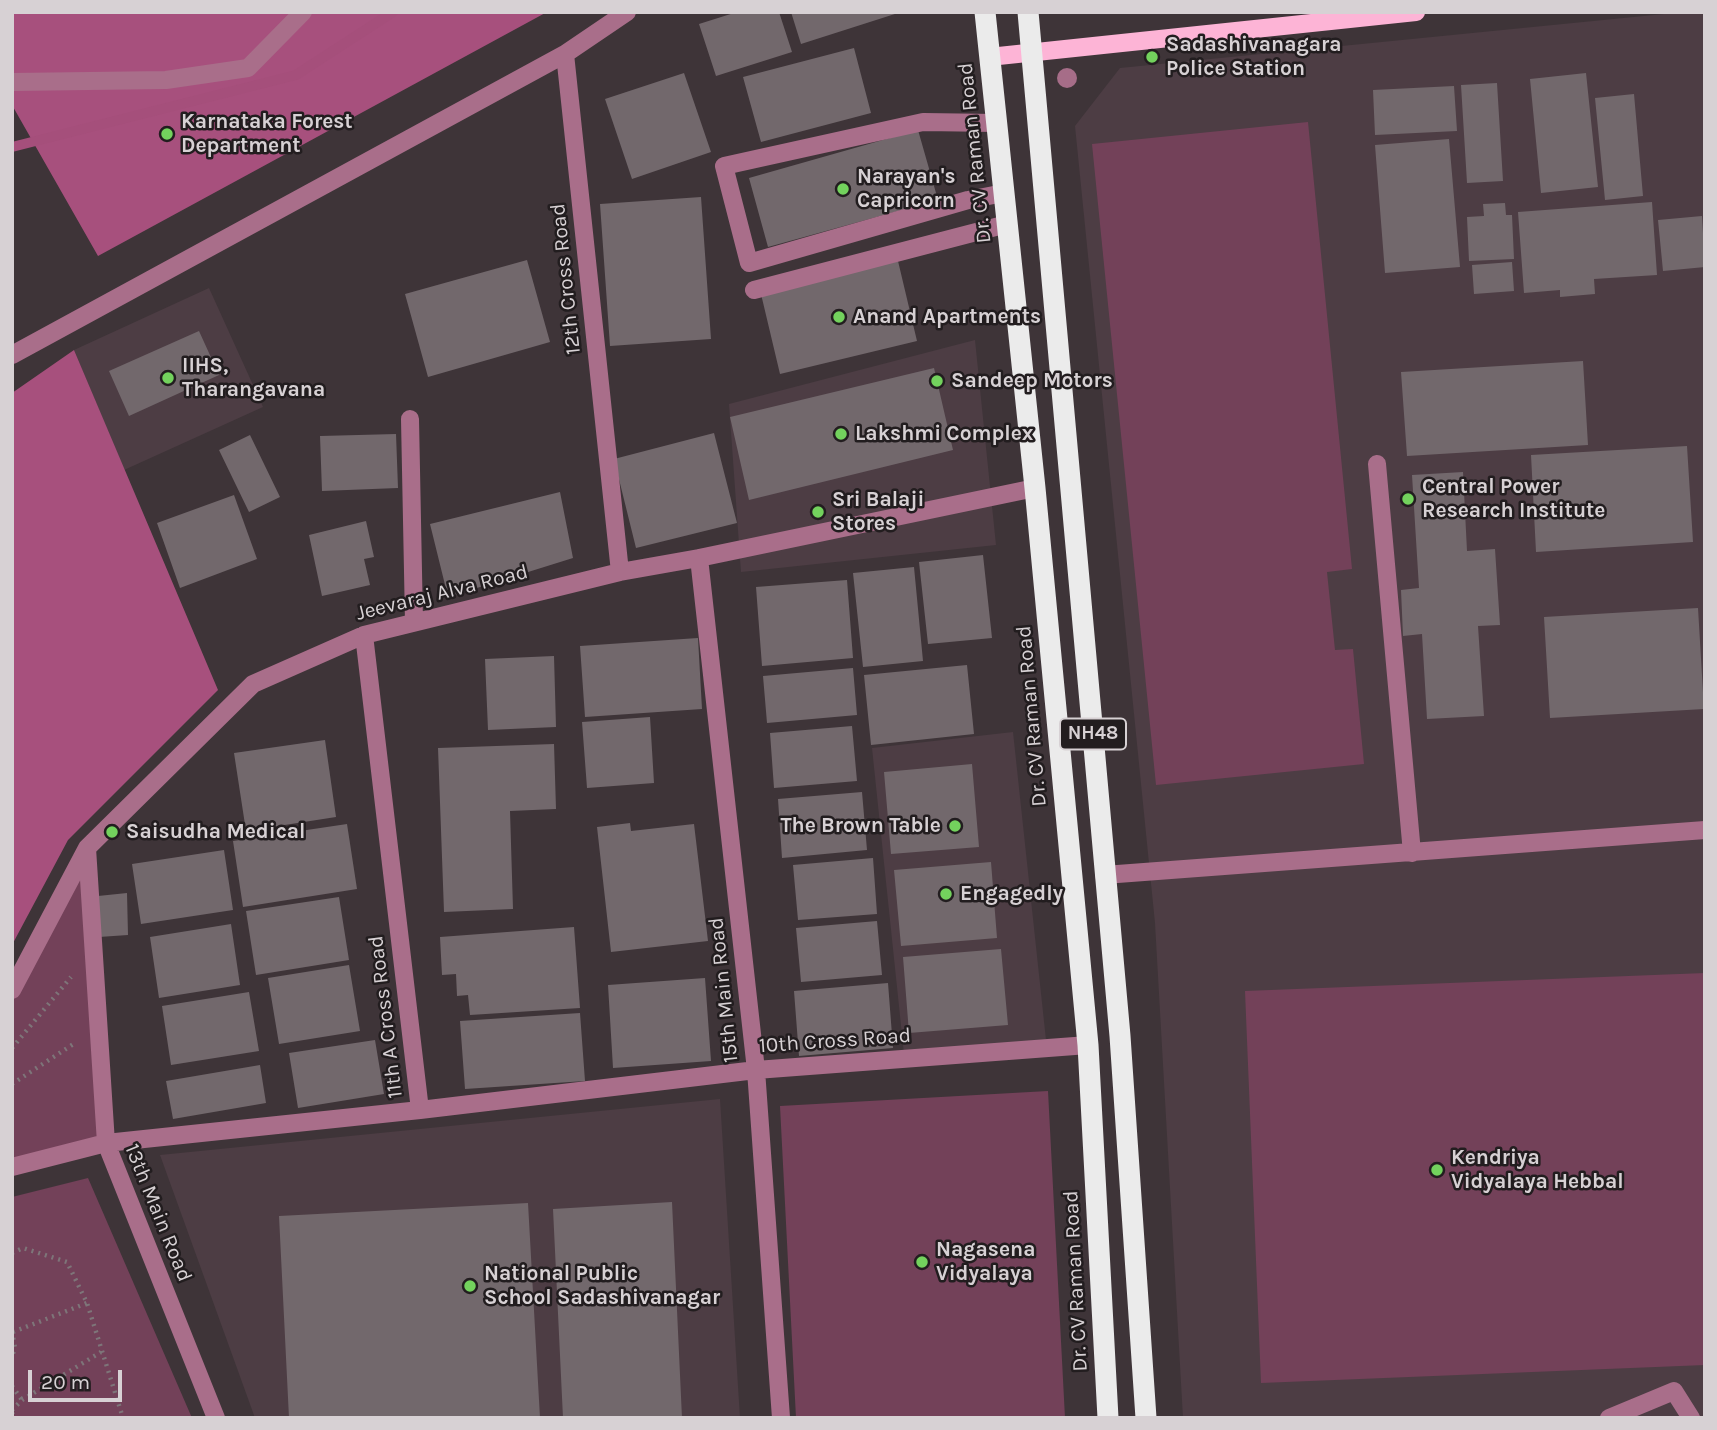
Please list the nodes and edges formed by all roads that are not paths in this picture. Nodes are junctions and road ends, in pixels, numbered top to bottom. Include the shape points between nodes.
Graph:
1 (303, 12) edge
2 (627, 12) edge
3 (985, 12) edge
4 (1028, 12) edge
5 (1416, 12) edge
6 (1032, 52) junction
7 (565, 54) junction
8 (989, 57) junction
9 (12, 82) edge
10 (996, 123) junction
11 (1004, 193) junction
12 (1007, 224) junction
13 (754, 290) dead end
14 (12, 355) edge
15 (410, 419) dead end
16 (1377, 464) dead end
17 (1035, 488) junction
18 (699, 558) junction
19 (620, 572) junction
20 (414, 622) junction
21 (364, 635) junction
22 (1705, 830) edge
23 (87, 848) junction
24 (1412, 853) junction
25 (1104, 875) junction
26 (12, 990) edge
27 (1088, 1045) junction
28 (756, 1070) junction
29 (420, 1110) junction
30 (106, 1143) junction
31 (12, 1167) edge
32 (216, 1418) edge
33 (781, 1418) edge
34 (1108, 1418) edge
35 (1146, 1418) edge
36 (1609, 1418) edge
37 (1691, 1418) edge

1 - 9 street via 247,68 166,80
2 - 7 street
3 - 8 highway, Dr. CV Raman Road / NH48
4 - 6 highway, NH48
5 - 6 main road
6 - 8 main road
6 - 25 highway, NH48
7 - 14 street
7 - 19 street, 12th Cross Road
8 - 10 highway, Dr. CV Raman Road / NH48
10 - 11 highway, Dr. CV Raman Road / NH48
10 - 11 street via 923,122 724,166 749,263
11 - 12 highway, Dr. CV Raman Road / NH48
12 - 13 street
12 - 17 highway, Dr. CV Raman Road / NH48
15 - 20 street
16 - 24 street
17 - 18 street, Jeevaraj Alva Road
17 - 27 highway, Dr. CV Raman Road / NH48
18 - 19 street, Jeevaraj Alva Road
18 - 28 street, 15th Main Road
19 - 20 street, Jeevaraj Alva Road
20 - 21 street, Jeevaraj Alva Road
21 - 23 street, Jeevaraj Alva Road via 253,684
21 - 29 street, 11th A Cross Road
22 - 24 street
23 - 26 street, Jeevaraj Alva Road
23 - 30 street, 13th Main Road
24 - 25 street
25 - 35 highway, NH48 via 1121,1049
27 - 28 street, 10th Cross Road
27 - 34 highway, Dr. CV Raman Road / NH48
28 - 29 street, 10th Cross Road
28 - 33 street, 15th Main Road
29 - 30 street, 11th A Cross Road
30 - 31 street, 11th A Cross Road
30 - 32 street, 13th Main Road
36 - 37 street via 1674,1391

